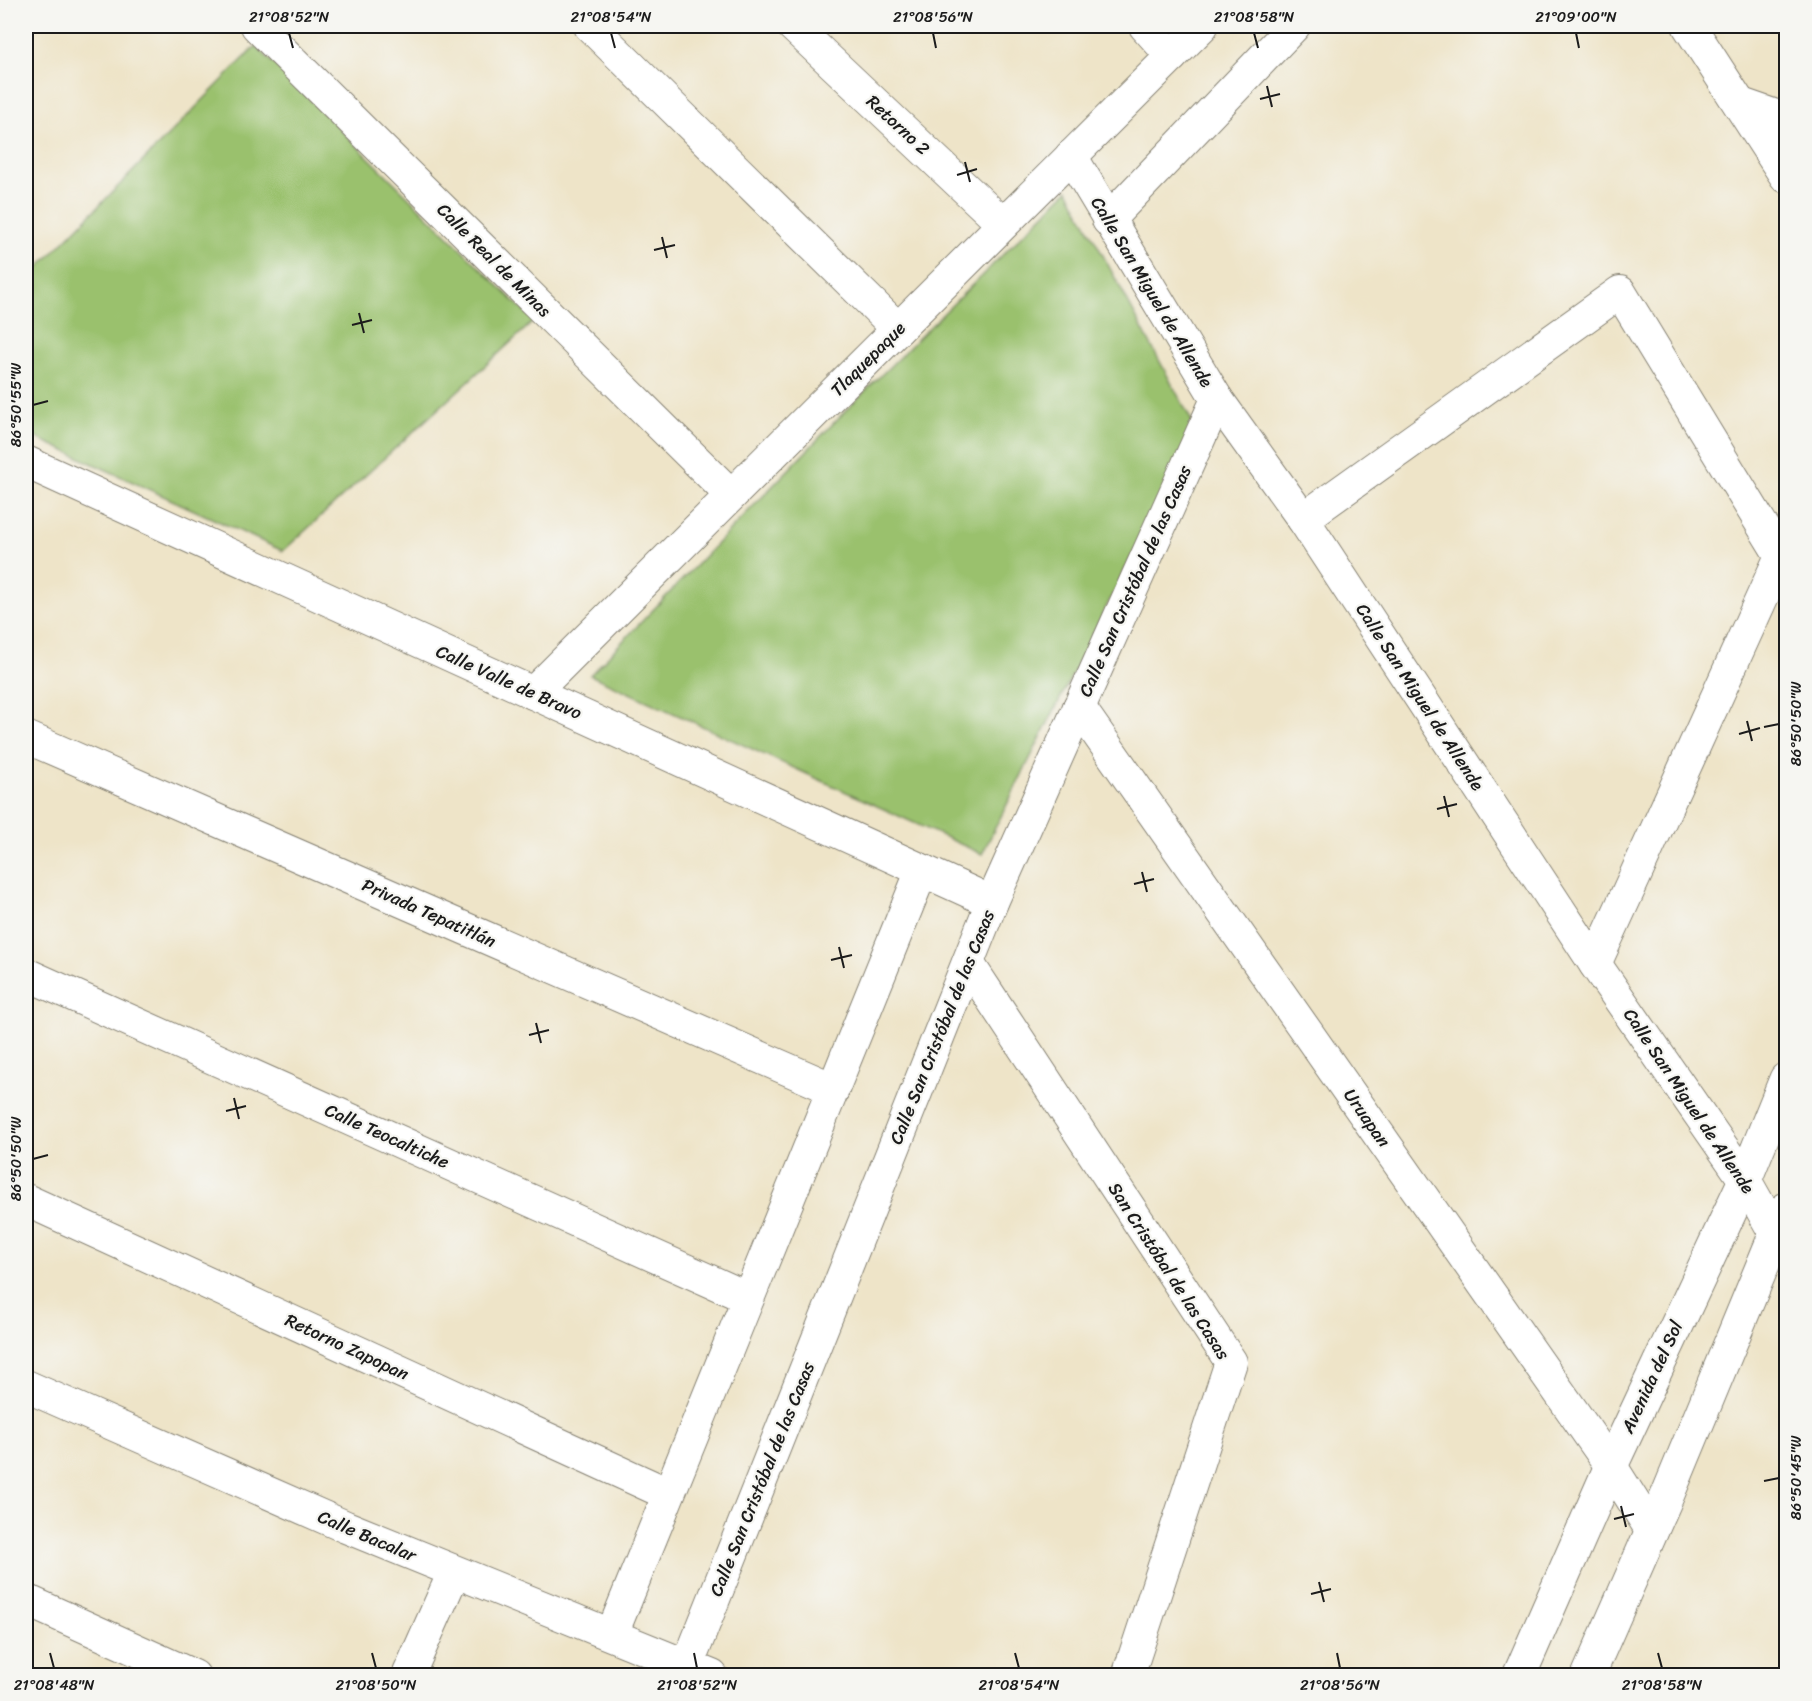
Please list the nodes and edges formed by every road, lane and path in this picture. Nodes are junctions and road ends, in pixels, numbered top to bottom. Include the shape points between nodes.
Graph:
1 (257, 26) edge
2 (590, 26) edge
3 (793, 26) edge
4 (1145, 26) edge
5 (1203, 26) edge
6 (1294, 26) edge
7 (1689, 26) edge
8 (1172, 56) junction
9 (1740, 104) junction
10 (1786, 120) edge
11 (1071, 156) junction
12 (1786, 176) edge
13 (1108, 220) junction
14 (1003, 224) junction
15 (898, 329) junction
16 (1217, 399) junction
17 (26, 462) edge
18 (731, 495) junction
19 (1303, 519) junction
20 (533, 693) junction
21 (1079, 707) junction
22 (26, 737) edge
23 (922, 870) junction
24 (992, 902) junction
25 (968, 963) junction
26 (1595, 964) junction
27 (26, 974) edge
28 (1786, 1079) edge
29 (833, 1089) junction
30 (1745, 1180) junction
31 (26, 1200) edge
32 (1781, 1221) edge
33 (748, 1298) junction
34 (26, 1386) edge
35 (1611, 1466) junction
36 (668, 1494) junction
37 (1652, 1531) junction
38 (454, 1572) junction
39 (26, 1600) edge
40 (612, 1634) junction
41 (700, 1670) edge
42 (194, 1676) edge
43 (408, 1676) edge
44 (1128, 1676) edge
45 (1519, 1676) edge
46 (1588, 1676) edge

1 - 18 street, Calle Real de Minas
2 - 15 street
3 - 14 street, Retorno 2
4 - 8 street
5 - 8 street, Tlaquepaque
6 - 13 street
7 - 9 street
8 - 11 street, Tlaquepaque
9 - 10 street
9 - 12 street
11 - 13 street, Calle San Miguel de Allende
11 - 14 street, Tlaquepaque
13 - 16 street, Calle San Miguel de Allende
14 - 15 street, Tlaquepaque
15 - 18 street, Tlaquepaque
16 - 19 street, Calle San Miguel de Allende
16 - 21 street, Calle San Cristóbal de las Casas
17 - 20 street, Calle Valle de Bravo
18 - 20 street, Tlaquepaque
19 - 26 street, Calle San Miguel de Allende
19 - 26 street via 1620,292 1781,556
20 - 23 street, Calle Valle de Bravo
21 - 24 street, Calle San Cristóbal de las Casas
21 - 35 street, Uruapan
22 - 29 street, Privada Tepatitlán
23 - 24 street, Calle Valle de Bravo
23 - 29 street
24 - 25 street, Calle San Cristóbal de las Casas
25 - 41 street, Calle San Cristóbal de las Casas
25 - 44 street, San Cristóbal de las Casas via 1231,1362
26 - 30 street, Calle San Miguel de Allende
27 - 33 street, Calle Teocaltiche
28 - 30 street, Avenida del Sol
29 - 33 street
30 - 32 street, Calle San Miguel de Allende
30 - 35 street, Avenida del Sol
31 - 36 street, Retorno Zapopan
32 - 37 street
33 - 36 street
34 - 38 street, Calle Bacalar
35 - 37 street, Uruapan
35 - 45 street, Avenida del Sol
36 - 40 street
37 - 46 street
38 - 40 street, Calle Bacalar
38 - 43 street
39 - 42 street
40 - 41 street, Calle Bacalar

